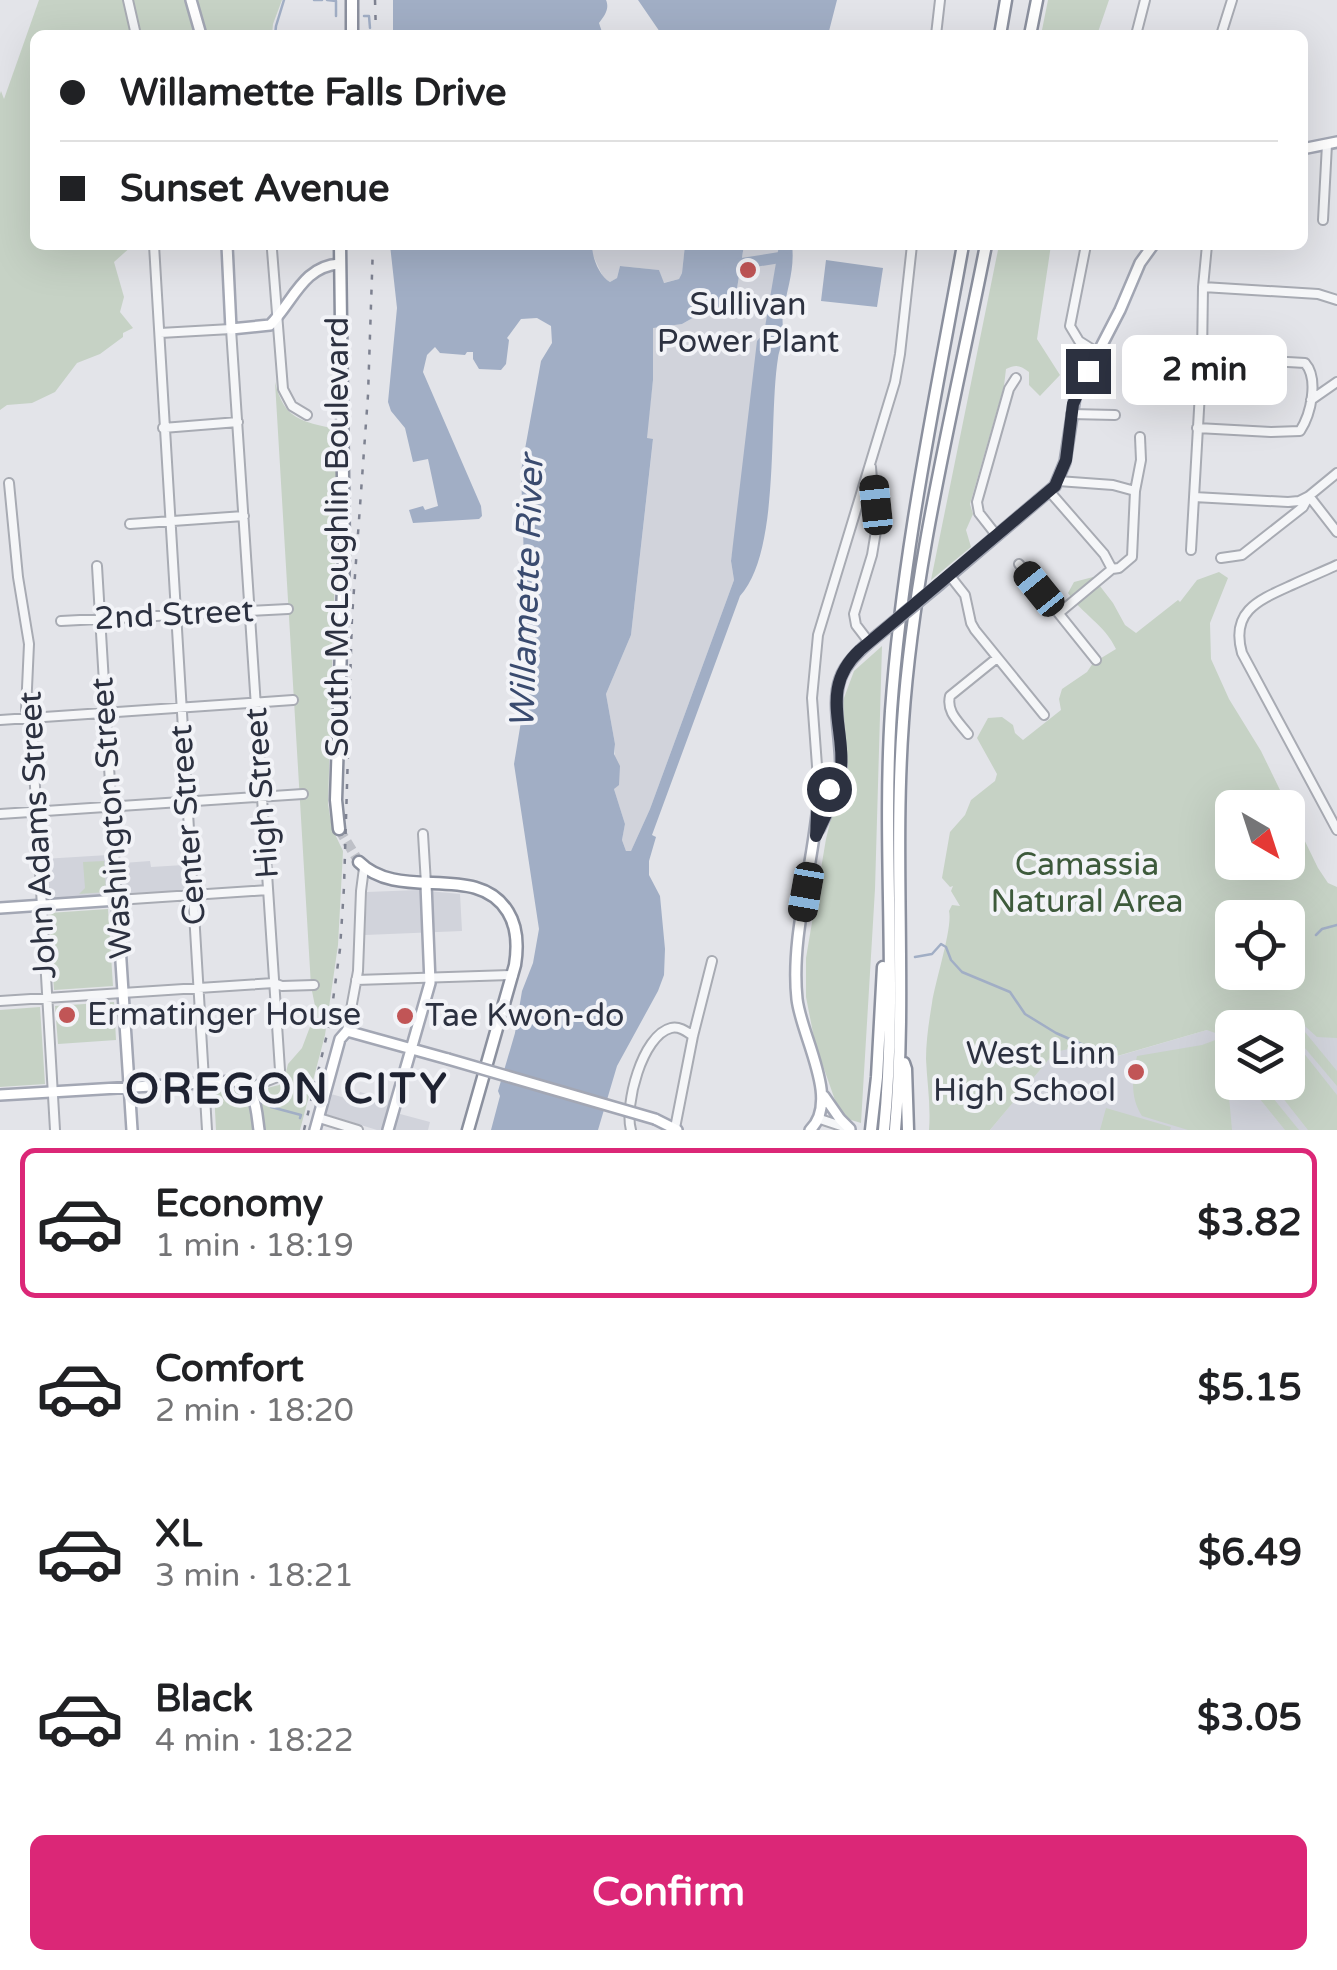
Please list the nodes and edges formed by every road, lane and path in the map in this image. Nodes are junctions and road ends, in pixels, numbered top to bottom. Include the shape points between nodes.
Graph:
1 (128, 0) edge
2 (191, 0) edge
3 (352, 0) edge
4 (940, 0) edge
5 (1002, 0) edge
6 (1036, 0) edge
7 (1145, 0) edge
8 (1232, 0) edge
9 (135, 30) edge
10 (200, 30) edge
11 (352, 30) edge
12 (937, 30) edge
13 (998, 30) edge
14 (1031, 30) edge
15 (1137, 30) edge
16 (1223, 30) edge
17 (1332, 143) edge
18 (1324, 220) dead end
19 (154, 250) edge
20 (226, 250) edge
21 (272, 250) dead end
22 (340, 250) edge
23 (911, 250) edge
24 (962, 250) edge
25 (985, 250) edge
26 (1085, 250) edge
27 (1150, 250) edge
28 (1207, 250) edge
29 (339, 264) junction
30 (1203, 288) junction
31 (1336, 297) edge
32 (276, 320) junction
33 (232, 329) junction
34 (160, 334) junction
35 (1098, 353) junction
36 (1202, 357) junction
37 (1311, 371) junction
38 (1016, 378) dead end
39 (1334, 384) edge
40 (1310, 400) junction
41 (1071, 414) junction
42 (307, 415) dead end
43 (1115, 415) dead end
44 (238, 422) junction
45 (163, 428) junction
46 (1197, 428) junction
47 (1140, 437) dead end
48 (870, 462) junction
49 (1337, 474) edge
50 (1058, 481) junction
51 (9, 483) dead end
52 (1135, 491) junction
53 (1050, 492) junction
54 (1309, 496) junction
55 (1194, 497) junction
56 (244, 516) junction
57 (169, 521) junction
58 (130, 524) dead end
59 (1337, 532) edge
60 (998, 536) junction
61 (14, 541) junction
62 (0, 542) edge
63 (1191, 550) dead end
64 (1221, 558) dead end
65 (1019, 564) dead end
66 (1337, 565) edge
67 (97, 566) dead end
68 (1112, 570) junction
69 (950, 576) junction
70 (288, 609) dead end
71 (250, 611) junction
72 (175, 614) junction
73 (1058, 614) junction
74 (100, 618) junction
75 (60, 622) dead end
76 (869, 642) junction
77 (997, 658) junction
78 (1096, 660) dead end
79 (293, 700) dead end
80 (256, 702) junction
81 (181, 708) junction
82 (106, 713) junction
83 (1044, 716) dead end
84 (30, 718) junction
85 (0, 720) edge
86 (968, 734) dead end
87 (840, 772) junction
88 (818, 793) junction
89 (303, 794) dead end
90 (262, 797) junction
91 (186, 802) junction
92 (111, 807) junction
93 (36, 812) junction
94 (0, 814) edge
95 (339, 829) tunnel mouth
96 (1337, 830) edge
97 (424, 834) dead end
98 (816, 836) junction
99 (362, 865) joint
100 (426, 884) junction
101 (268, 890) junction
102 (192, 895) junction
103 (889, 895) junction
104 (117, 900) junction
105 (41, 906) junction
106 (0, 908) edge
107 (712, 961) dead end
108 (513, 975) junction
109 (430, 977) junction
110 (356, 980) junction
111 (274, 983) junction
112 (314, 986) dead end
113 (199, 989) junction
114 (123, 993) junction
115 (47, 999) junction
116 (0, 1002) edge
117 (348, 1031) junction
118 (694, 1036) junction
119 (412, 1048) junction
120 (900, 1053) junction
121 (204, 1082) junction
122 (129, 1087) junction
123 (249, 1088) junction
124 (52, 1092) junction
125 (0, 1094) edge
126 (823, 1094) junction
127 (319, 1118) junction
128 (820, 1119) junction
129 (676, 1129) edge
130 (852, 1129) edge
131 (55, 1130) edge
132 (132, 1130) edge
133 (207, 1130) edge
134 (259, 1130) edge
135 (316, 1130) edge
136 (358, 1130) edge
137 (388, 1130) edge
138 (468, 1130) edge
139 (631, 1130) edge
140 (810, 1130) edge
141 (871, 1130) edge
142 (884, 1130) edge
143 (895, 1130) edge
144 (908, 1130) edge

1 - 9 street
2 - 10 main road
3 - 11 highway
4 - 12 street
5 - 13 highway
6 - 14 highway
7 - 15 street
8 - 16 street
17 - 18 street
19 - 34 street, Center Street
20 - 33 main road
21 - 32 street
22 - 29 highway, South McLoughlin Boulevard
23 - 48 street via 898,367
24 - 103 highway via 898,639
25 - 120 highway via 908,661 901,757
26 - 35 street via 1070,326
27 - 35 main road
28 - 30 street
29 - 32 main road via 314,271
29 - 95 highway, South McLoughlin Boulevard
30 - 31 street
30 - 36 street
32 - 33 main road
32 - 42 street via 284,394
33 - 34 street
33 - 44 street, High Street
34 - 45 street, Center Street
35 - 41 main road
36 - 37 street via 1300,363
36 - 46 street
37 - 39 street via 1320,382
37 - 40 street
38 - 60 street via 977,502
39 - 40 street
40 - 46 street via 1298,432
41 - 43 street
41 - 50 main road
44 - 45 street
44 - 56 street, High Street
45 - 57 street, Center Street
46 - 55 street
47 - 52 street
48 - 76 street via 876,530 854,614
48 - 88 street via 818,635 812,698
49 - 54 street
50 - 52 street
50 - 53 main road
51 - 61 street, John Adams Street
52 - 68 street via 1132,557
53 - 60 main road
53 - 68 street
54 - 55 street via 1288,502
54 - 59 street
54 - 64 street via 1242,555
55 - 63 street
56 - 57 street
56 - 71 street, High Street
57 - 58 street
57 - 72 street, Center Street
60 - 69 main road
61 - 62 street
61 - 84 street, John Adams Street
65 - 73 street
66 - 96 street via 1252,606 1238,638
67 - 74 street, Washington Street
68 - 73 street
69 - 76 main road, bridge
69 - 77 street
70 - 71 street, 2nd Street
71 - 72 street, 2nd Street
71 - 80 street, High Street
72 - 74 street, 2nd Street
72 - 81 street, Center Street
73 - 78 street
74 - 75 street, 2nd Street
74 - 82 street, Washington Street
76 - 87 main road via 852,657 837,688
77 - 83 street
77 - 86 street via 950,696 949,709
79 - 80 street
80 - 81 street
80 - 90 street, High Street
81 - 82 street
81 - 91 street, Center Street
82 - 84 street
82 - 92 street, Washington Street
84 - 85 street
84 - 93 street, John Adams Street
87 - 88 main road
87 - 98 main road
88 - 98 main road
89 - 90 street
90 - 91 street
90 - 101 street, High Street
91 - 92 street
91 - 102 street, Center Street
92 - 93 street
92 - 104 street, Washington Street
93 - 94 street
93 - 105 street, John Adams Street
97 - 100 street
98 - 126 main road via 796,984
99 - 100 highway via 391,880
99 - 110 street
100 - 108 highway via 476,888 504,905 517,936
100 - 109 main road
101 - 102 street
101 - 111 street, High Street
102 - 104 street
102 - 113 street, Center Street
103 - 141 highway
103 - 142 highway
104 - 105 main road
104 - 114 main road, Washington Street
105 - 106 main road
105 - 115 street, John Adams Street
107 - 118 street
108 - 109 street
108 - 138 highway
109 - 110 street
109 - 119 main road
110 - 117 street
111 - 112 street
111 - 113 street
111 - 123 street, High Street via 280,1070
113 - 114 street
113 - 121 street, Center Street
114 - 115 street
114 - 122 main road, Washington Street
115 - 116 street
115 - 124 street, John Adams Street
117 - 119 main road
117 - 127 main road
118 - 129 street
118 - 139 street via 672,1028 644,1054 629,1105
119 - 129 main road, bridge
119 - 137 main road
120 - 143 highway
120 - 144 highway
121 - 122 main road
121 - 123 main road via 235,1081
121 - 133 street, Center Street
122 - 124 main road
122 - 132 main road, Washington Street
123 - 134 main road
124 - 125 main road
124 - 131 street, John Adams Street
126 - 128 main road
126 - 130 main road
127 - 135 main road
127 - 136 street
128 - 130 street
128 - 140 main road

